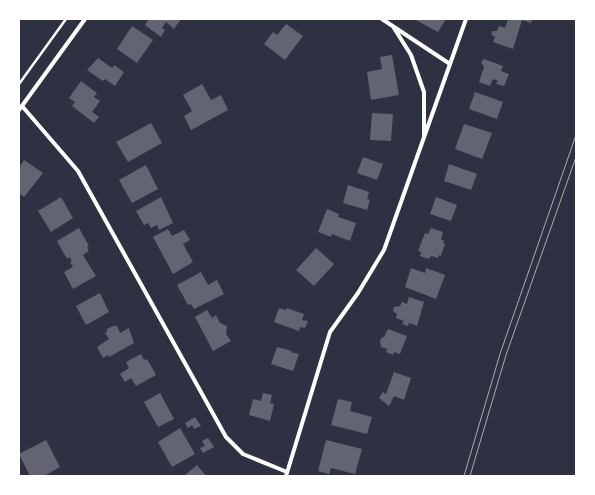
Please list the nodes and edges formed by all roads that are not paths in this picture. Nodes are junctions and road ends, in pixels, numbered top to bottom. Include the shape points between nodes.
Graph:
1 (85, 19) edge
2 (382, 19) edge
3 (466, 19) edge
4 (394, 28) junction
5 (450, 64) junction
6 (20, 108) edge
7 (424, 139) junction
8 (286, 474) edge

1 - 6 street
2 - 4 street
3 - 5 street
4 - 5 street
4 - 7 street via 411,55 424,92
5 - 7 street
6 - 8 street via 78,171 226,437 243,454
7 - 8 street via 384,250 330,332

